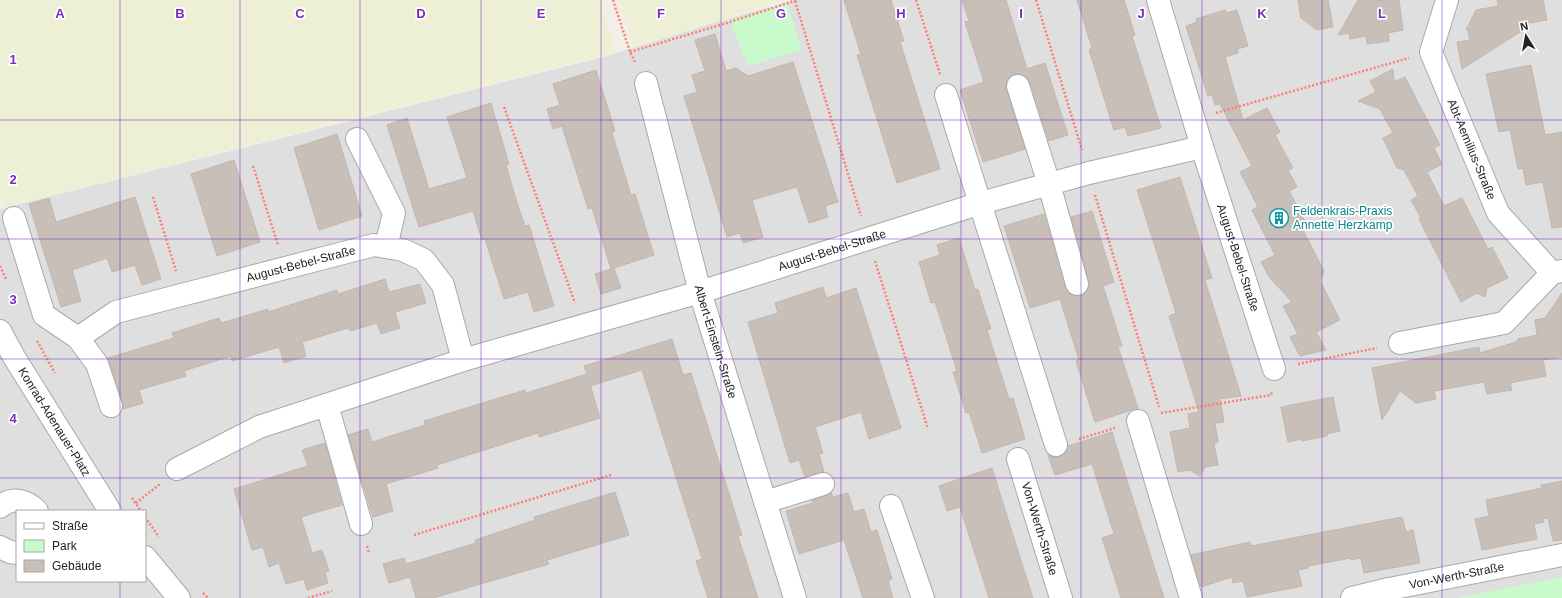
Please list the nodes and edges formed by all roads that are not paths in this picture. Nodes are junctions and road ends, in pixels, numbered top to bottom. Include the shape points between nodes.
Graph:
1 (1158, 0) edge
2 (1447, 0) edge
3 (646, 83) road end
4 (1018, 86) dead end
5 (946, 95) road end
6 (357, 139) dead end
7 (1202, 146) junction
8 (1049, 184) junction
9 (981, 203) junction
10 (14, 218) dead end
11 (386, 247) junction
12 (1557, 272) edge
13 (1077, 284) dead end
14 (700, 292) junction
15 (0, 331) edge
16 (78, 338) junction
17 (1400, 343) road end
18 (463, 360) junction
19 (1274, 369) road end
20 (327, 405) junction
21 (111, 406) dead end
22 (1138, 421) dead end
23 (1056, 445) dead end
24 (1018, 460) dead end
25 (177, 469) road end
26 (823, 484) dead end
27 (765, 502) junction
28 (891, 506) dead end
29 (0, 507) edge
30 (36, 510) edge
31 (109, 510) edge
32 (361, 524) dead end
33 (1562, 555) edge
34 (146, 558) edge
35 (179, 598) edge
36 (795, 598) edge
37 (923, 598) edge
38 (1061, 598) edge
39 (1191, 598) edge
40 (1352, 598) edge

1 - 7 street, August-Bebel-Straße
2 - 12 street, Abt-Aemilius-Straße via 1431,52 1498,213
3 - 14 street, Albert-Einstein-Straße
4 - 8 street
5 - 9 street
6 - 11 street via 394,213
7 - 8 street, August-Bebel-Straße
7 - 19 street, August-Bebel-Straße
8 - 9 street, August-Bebel-Straße
8 - 13 street
9 - 14 street, August-Bebel-Straße
9 - 23 street
10 - 16 street via 44,315
11 - 16 street, August-Bebel-Straße via 374,245 116,312
11 - 18 street, August-Bebel-Straße via 403,250 424,260 443,285
12 - 17 street via 1504,323
14 - 18 street, August-Bebel-Straße
14 - 27 street, Albert-Einstein-Straße
15 - 31 street, Konrad-Adenauer-Platz
16 - 21 street via 97,364
18 - 20 street, August-Bebel-Straße
20 - 25 street, August-Bebel-Straße via 259,428
20 - 32 street
22 - 39 street
24 - 38 street, Von-Werth-Straße
26 - 27 street
27 - 36 street, Albert-Einstein-Straße
28 - 37 street
29 - 30 street via 12,501 22,501
33 - 40 street, Von-Werth-Straße
34 - 35 street

